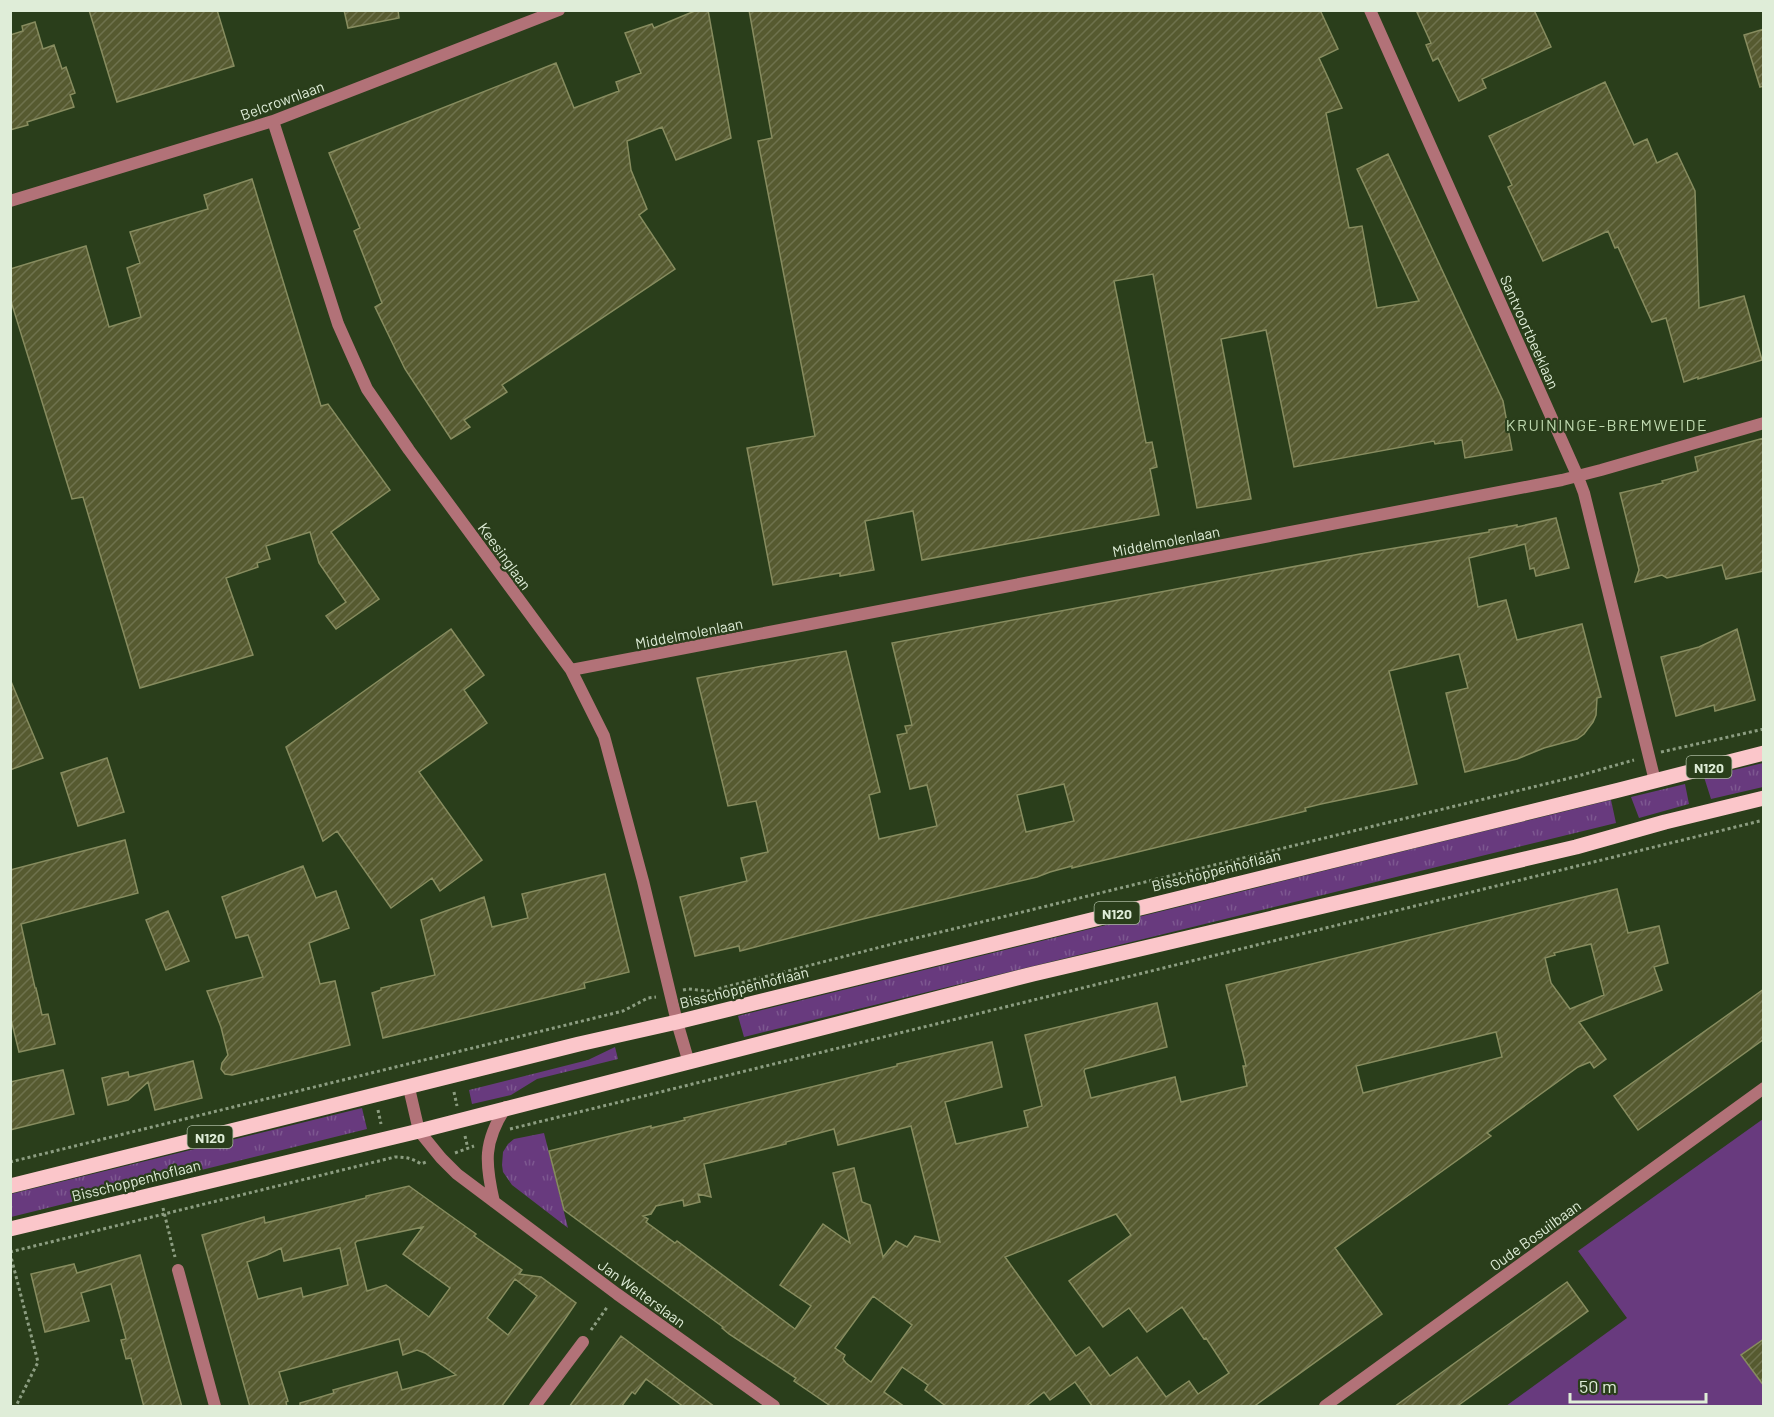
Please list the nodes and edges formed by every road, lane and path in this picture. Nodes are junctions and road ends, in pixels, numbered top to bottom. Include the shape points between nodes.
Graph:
1 (559, 10) edge
2 (1371, 10) edge
3 (273, 121) junction
4 (10, 201) edge
5 (1764, 423) edge
6 (1578, 477) junction
7 (571, 670) junction
8 (1764, 729) edge
9 (1764, 753) edge
10 (1650, 755) junction
11 (1656, 781) junction
12 (1764, 798) edge
13 (1764, 820) edge
14 (670, 993) junction
15 (677, 1022) junction
16 (689, 1062) junction
17 (450, 1077) junction
18 (409, 1088) junction
19 (1764, 1089) edge
20 (375, 1096) junction
21 (506, 1107) junction
22 (461, 1120) junction
23 (419, 1131) junction
24 (492, 1136) junction
25 (384, 1139) junction
26 (468, 1149) junction
27 (389, 1158) junction
28 (441, 1158) junction
29 (10, 1162) edge
30 (10, 1186) edge
31 (159, 1193) junction
32 (494, 1202) junction
33 (165, 1214) junction
34 (10, 1229) edge
35 (10, 1253) edge
36 (178, 1270) joint
37 (617, 1294) junction
38 (583, 1341) joint
39 (16, 1407) edge
40 (215, 1407) edge
41 (535, 1407) edge
42 (774, 1407) edge
43 (1325, 1407) edge

1 - 3 street, Belcrownlaan
2 - 6 street, Santvoortbeeklaan
3 - 4 street, Belcrownlaan
3 - 7 street, Keesinglaan via 338,324 367,388
5 - 6 street, Middelmolenlaan
6 - 7 street, Middelmolenlaan
6 - 10 street, Santvoortbeeklaan
7 - 14 street, Keesinglaan via 604,736
8 - 10 path
9 - 11 main road, Bisschoppenhoflaan / N120
10 - 11 street, Santvoortbeeklaan
10 - 14 path via 710,991 688,989
11 - 15 main road, Bisschoppenhoflaan / N120
12 - 16 main road, Bisschoppenhoflaan via 1576,847 1033,974
13 - 24 path
14 - 15 street, Keesinglaan
14 - 29 path via 648,998 614,1014
15 - 16 street, Bisschoppenhoflaan
15 - 17 main road, Bisschoppenhoflaan / N120
16 - 21 main road, Bisschoppenhoflaan
17 - 18 main road, Bisschoppenhoflaan / N120
17 - 22 path
18 - 20 main road, Bisschoppenhoflaan / N120
18 - 23 street, Jan Welterslaan
19 - 43 street, Oude Bosuilbaan
20 - 25 path
20 - 30 main road, Bisschoppenhoflaan / N120
21 - 22 main road, Bisschoppenhoflaan
21 - 24 street
22 - 23 main road, Bisschoppenhoflaan
22 - 26 path
23 - 25 main road, Bisschoppenhoflaan
23 - 28 street, Jan Welterslaan
24 - 26 path
24 - 32 street via 487,1168
25 - 27 path
25 - 31 main road, Bisschoppenhoflaan
26 - 28 path
27 - 28 path via 405,1157 421,1164
27 - 33 path
28 - 32 street, Jan Welterslaan
31 - 33 path
31 - 34 main road, Bisschoppenhoflaan
32 - 37 street, Jan Welterslaan
33 - 35 path
33 - 36 path
35 - 39 path via 38,1362
36 - 40 street
37 - 38 path
37 - 42 street, Jan Welterslaan
38 - 41 street

